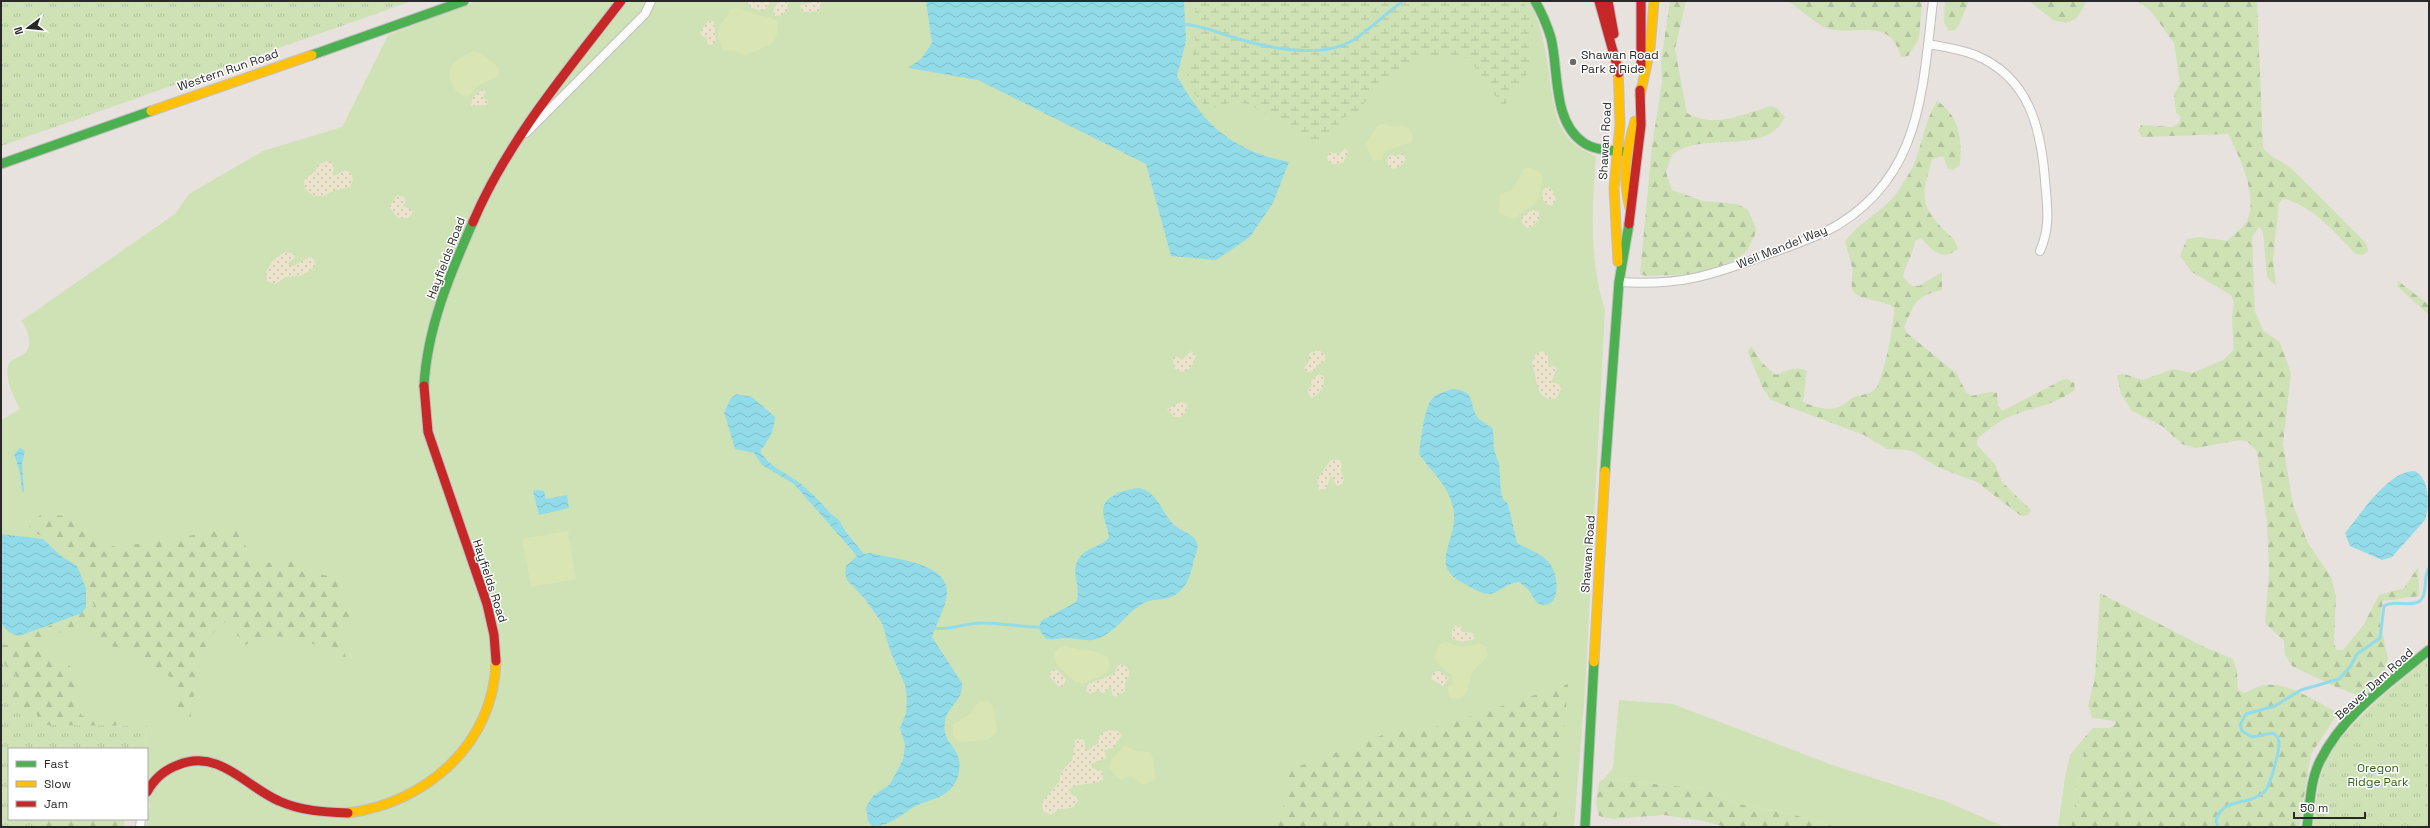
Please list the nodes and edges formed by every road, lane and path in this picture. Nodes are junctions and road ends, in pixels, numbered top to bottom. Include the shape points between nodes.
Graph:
1 (464, 1) edge
2 (621, 1) edge
3 (651, 1) edge
4 (1535, 1) edge
5 (1599, 1) edge
6 (1608, 1) edge
7 (1641, 1) edge
8 (1654, 1) edge
9 (1933, 1) edge
10 (1928, 44) junction
11 (1618, 73) junction
12 (1640, 96) junction
13 (512, 145) junction
14 (1622, 152) junction
15 (1, 164) edge
16 (1631, 213) junction
17 (2040, 251) dead end
18 (1619, 282) junction
19 (2429, 650) edge
20 (148, 791) edge
21 (1585, 827) edge
22 (2307, 827) edge

1 - 15 main road, Western Run Road
2 - 13 main road, Hayfields Road
3 - 13 street, Hayfields Road via 646,14 551,110
4 - 14 main road via 1551,39 1568,127 1586,144
5 - 11 main road
6 - 11 main road, Shawan Road
7 - 12 main road, Shawan Road
8 - 12 main road via 1650,49
9 - 10 street, Weil Mandel Way
10 - 17 street via 1975,55 1992,64 2027,101 2034,116 2042,150 2048,218 2047,235
10 - 18 street, Weil Mandel Way via 1921,103 1909,142 1891,174 1850,216 1815,236 1706,276 1669,283
11 - 14 main road, Shawan Road
12 - 14 main road, Shawan Road via 1634,130
12 - 16 main road, Shawan Road via 1641,125
13 - 20 main road, Hayfields Road via 480,205 448,280 430,339 425,370 424,397 428,432 493,624 496,660 492,689 474,735 460,756 442,774 401,800 377,808 347,813 320,812 292,806 268,796 223,766 207,761 179,764 156,779
14 - 16 main road, Shawan Road via 1625,190
14 - 18 main road, Shawan Road via 1614,188
16 - 18 main road, Shawan Road
18 - 21 main road, Shawan Road via 1599,555
19 - 22 main road, Beaver Dam Road via 2354,717 2328,748 2315,777

